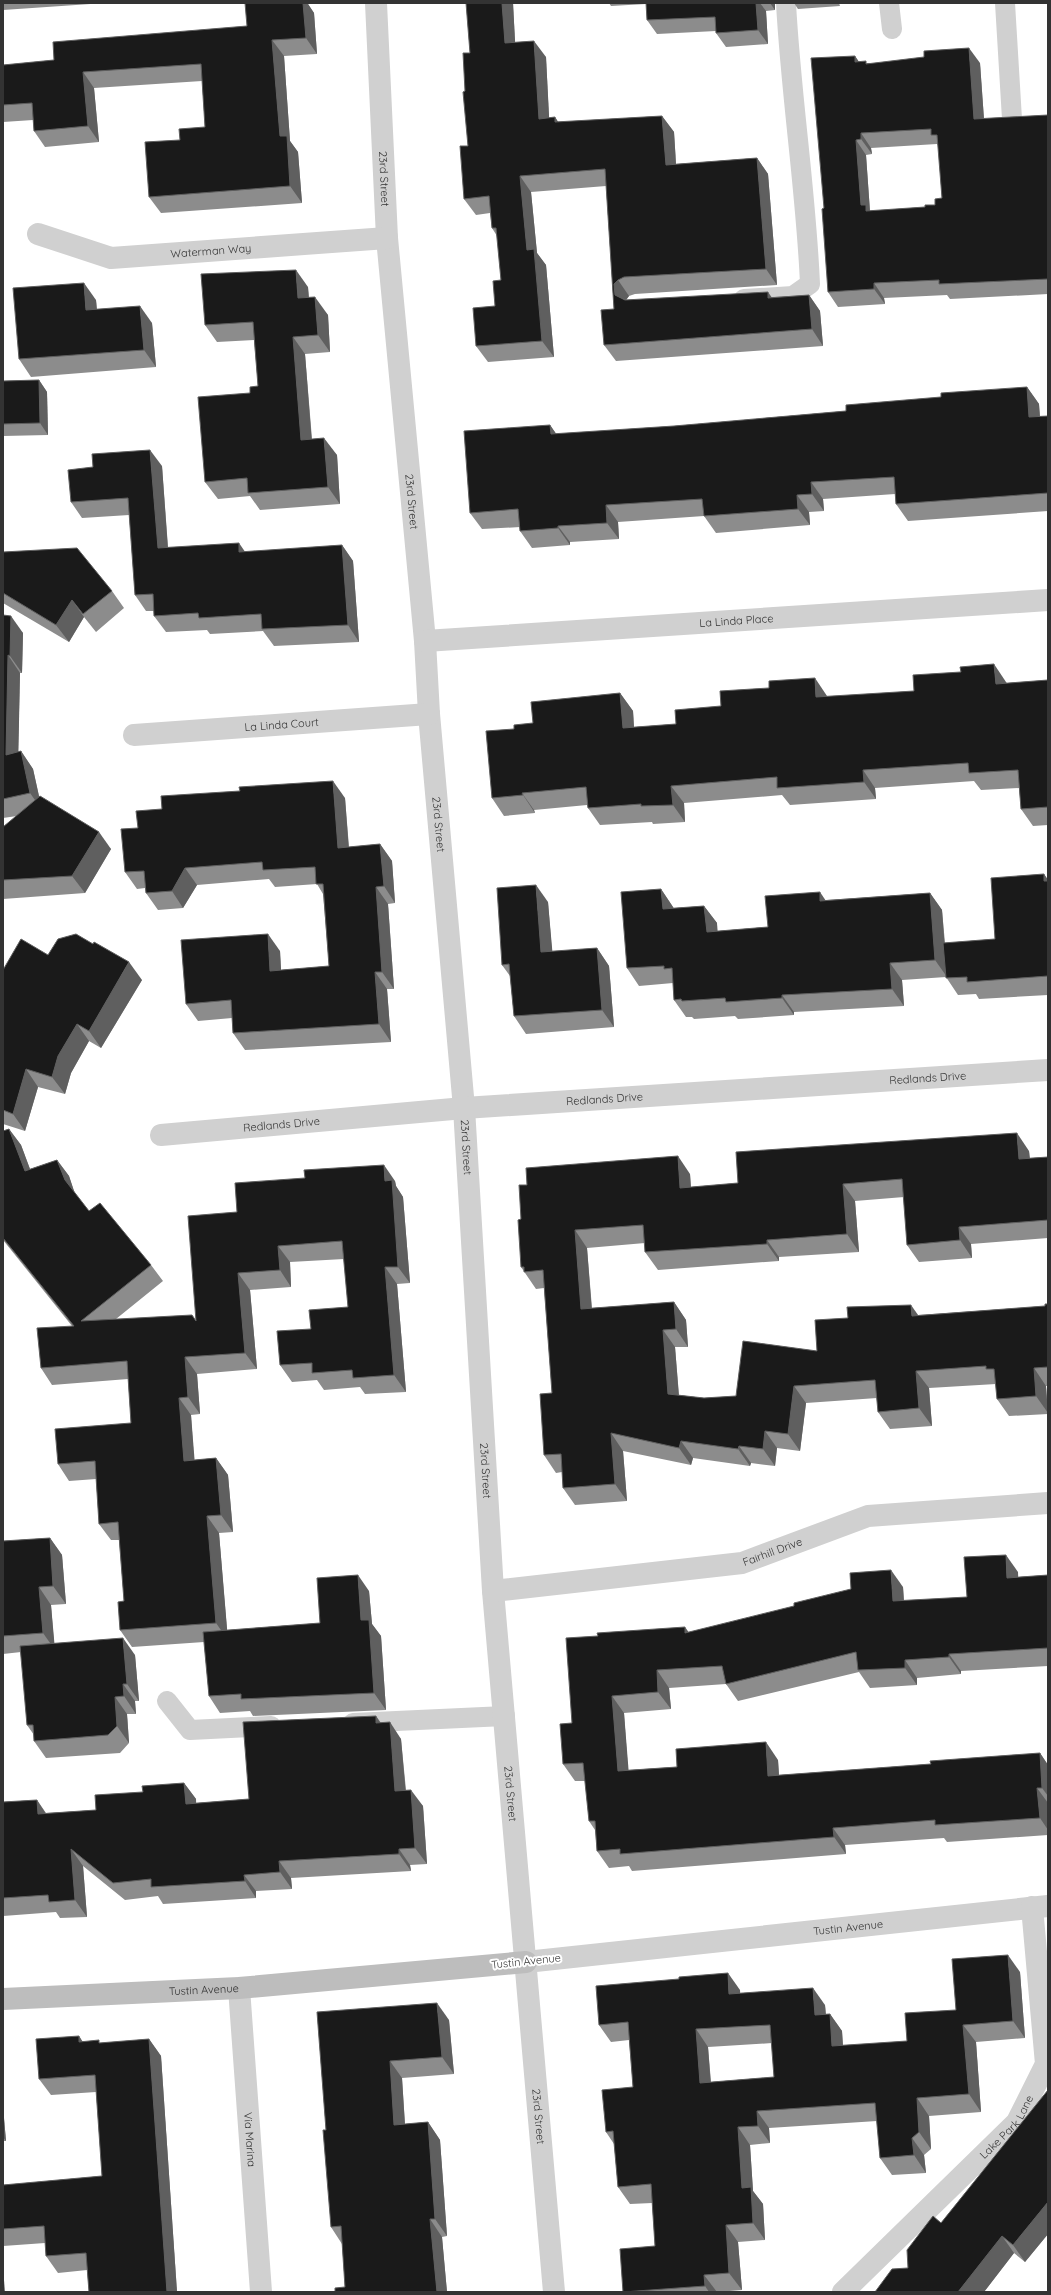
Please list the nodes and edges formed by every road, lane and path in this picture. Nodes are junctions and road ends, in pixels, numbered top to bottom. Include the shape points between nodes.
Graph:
1 (376, 3) edge
2 (786, 3) edge
3 (889, 3) edge
4 (1005, 3) edge
5 (892, 29) dead end
6 (1012, 119) edge
7 (38, 234) dead end
8 (387, 238) junction
9 (722, 300) edge
10 (1048, 600) edge
11 (425, 641) junction
12 (429, 714) junction
13 (134, 735) dead end
14 (1048, 1070) edge
15 (464, 1108) junction
16 (161, 1135) dead end
17 (1048, 1503) edge
18 (493, 1591) junction
19 (167, 1701) dead end
20 (505, 1716) junction
21 (336, 1724) edge
22 (289, 1726) edge
23 (1040, 1906) edge
24 (526, 1962) junction
25 (238, 1988) junction
26 (3, 2000) edge
27 (261, 2292) edge
28 (554, 2292) edge
29 (843, 2292) edge

1 - 8 street, 23rd Street
2 - 9 lane via 788,46 808,227 810,284 793,296
3 - 5 lane
4 - 6 lane
7 - 8 street, Waterman Way via 112,258
8 - 11 street, 23rd Street
10 - 11 street, La Linda Place
11 - 12 street, 23rd Street
12 - 13 street, La Linda Court
12 - 15 street, 23rd Street
14 - 15 street, Redlands Drive
15 - 16 street, Redlands Drive
15 - 18 street, 23rd Street
17 - 18 street, Fairhill Drive via 868,1516 742,1563
18 - 20 street, 23rd Street
19 - 22 lane via 190,1730
20 - 21 lane
20 - 24 street, 23rd Street
23 - 24 street, Tustin Avenue
23 - 29 street, Lake Park Lane via 1046,2064 1017,2122
24 - 25 street, Tustin Avenue
24 - 28 street, 23rd Street
25 - 26 street, Tustin Avenue
25 - 27 street, Via Marina

